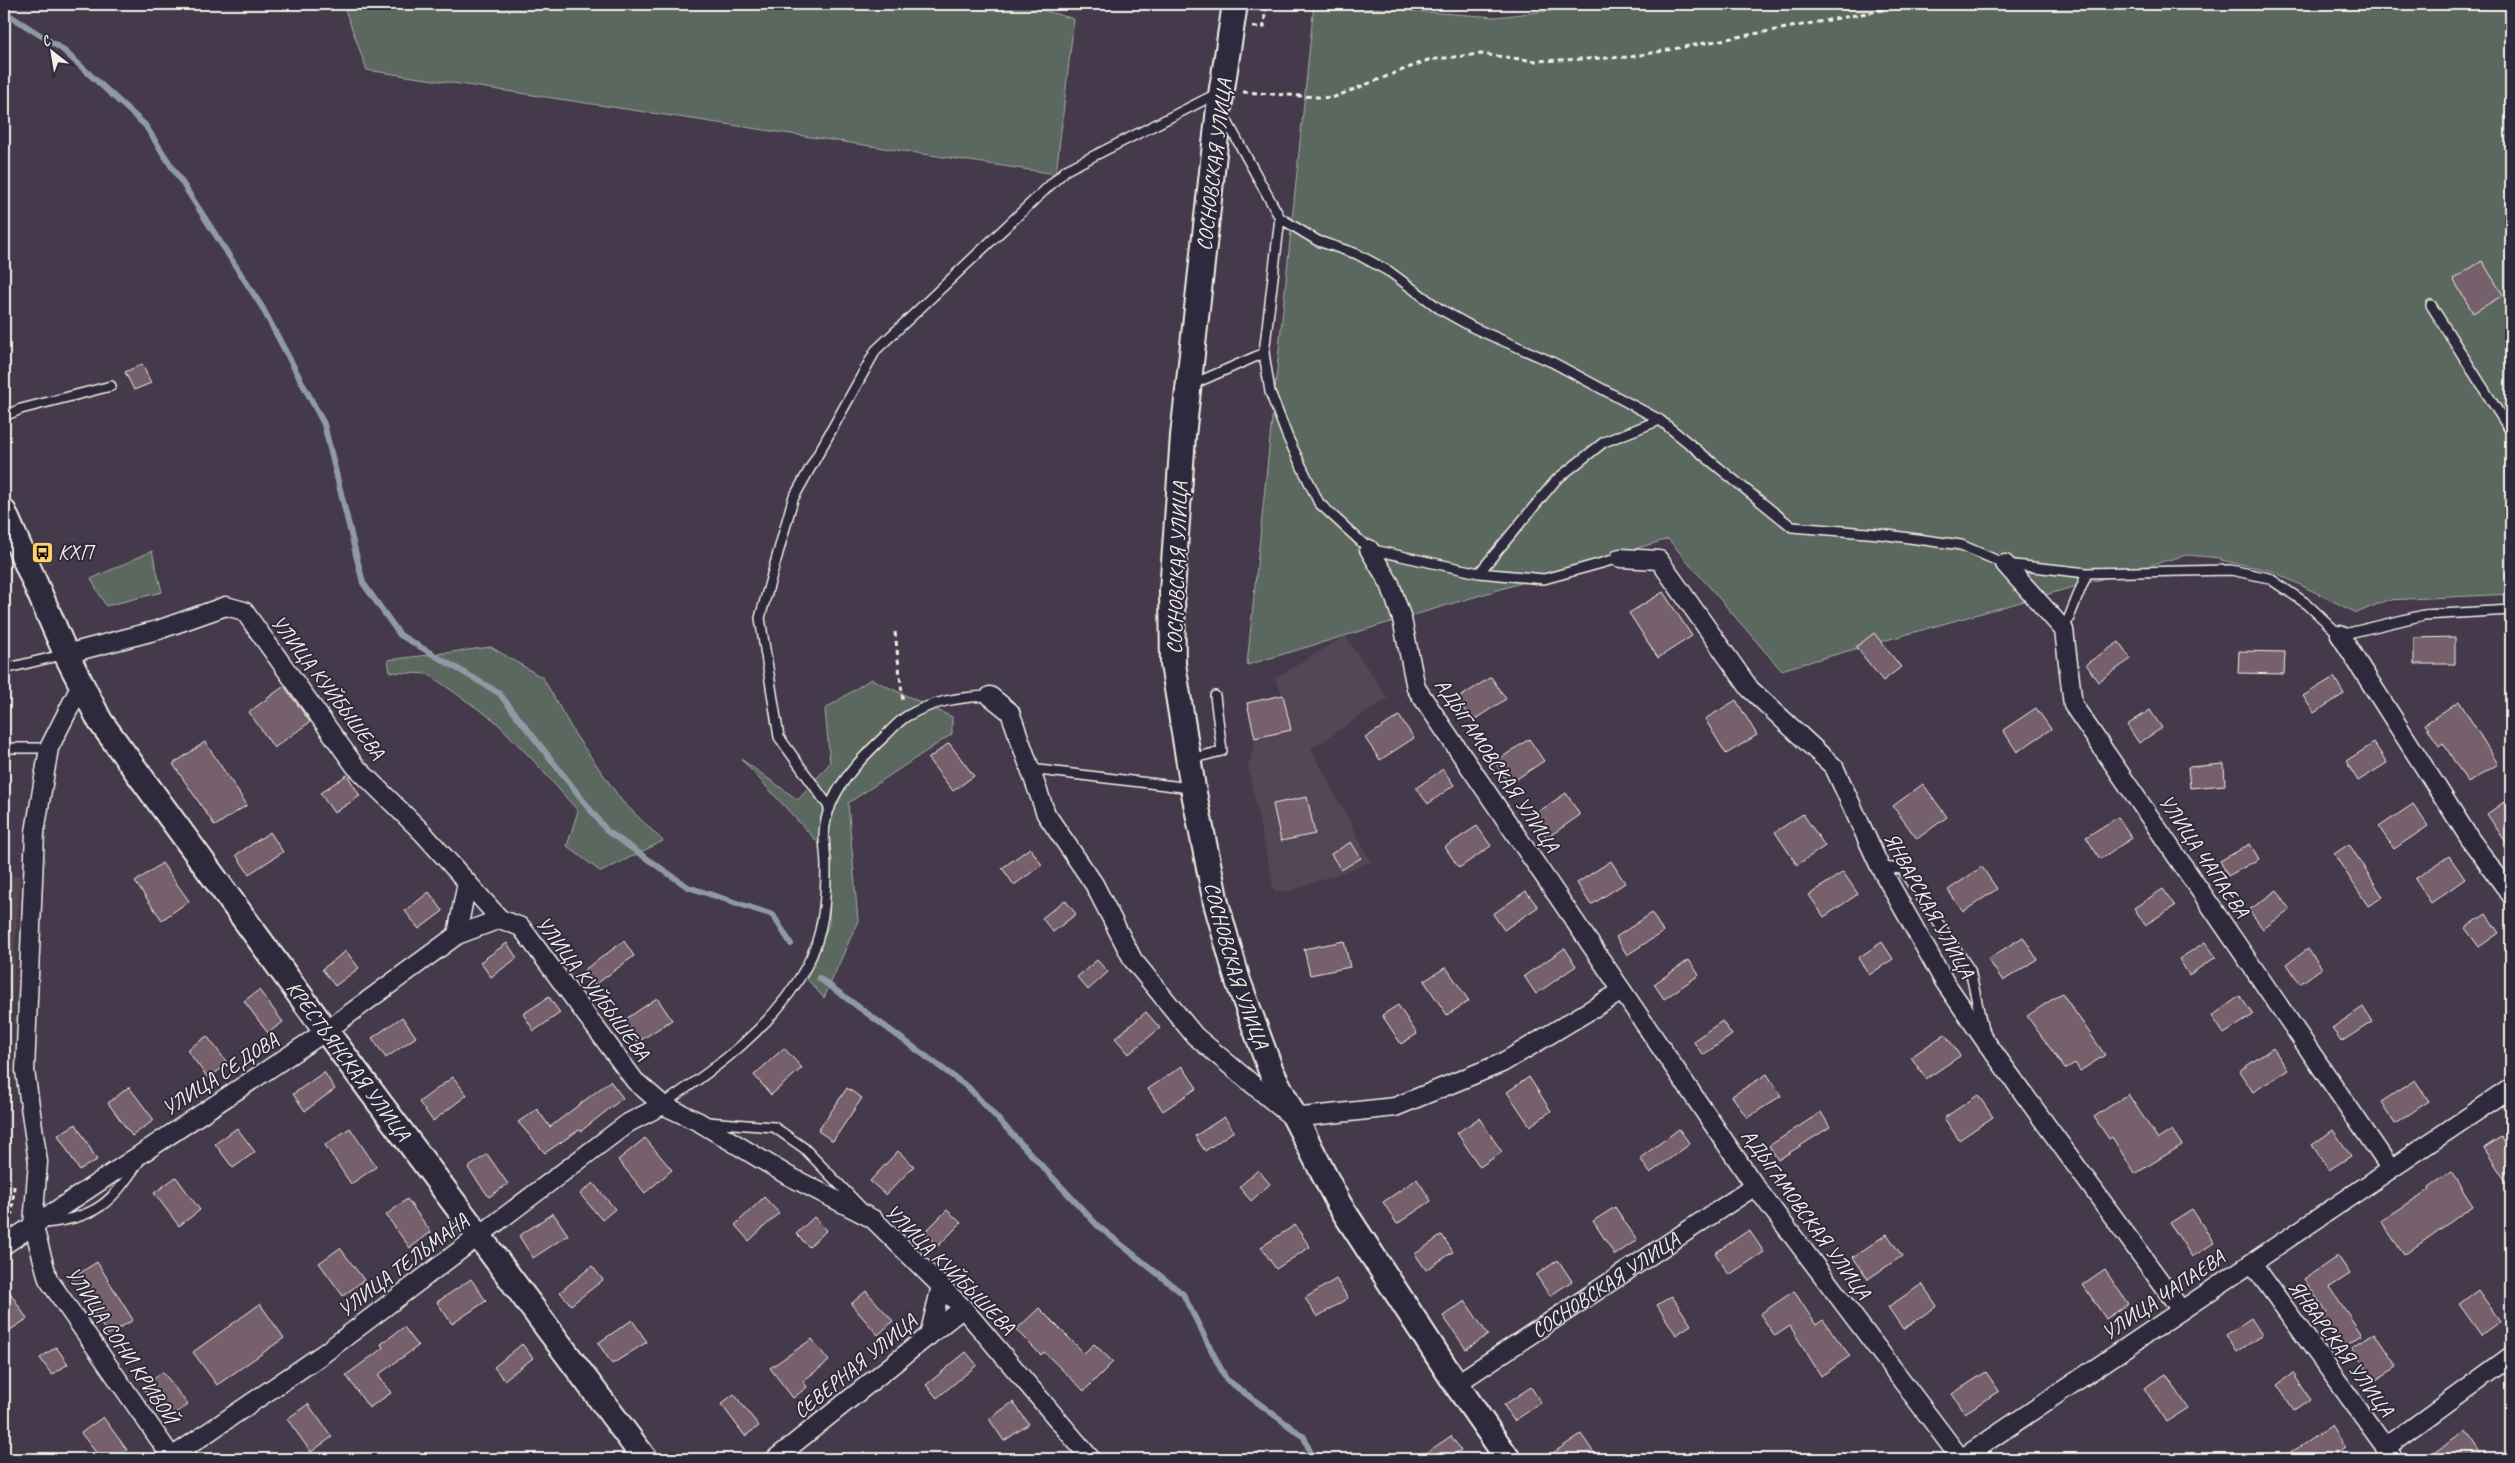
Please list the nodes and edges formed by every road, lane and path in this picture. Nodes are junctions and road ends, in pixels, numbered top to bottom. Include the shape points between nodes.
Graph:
1 (1236, 4) edge
2 (1915, 4) edge
3 (1221, 100) junction
4 (1280, 218) junction
5 (2431, 305) dead end
6 (1264, 352) junction
7 (111, 386) dead end
8 (1188, 386) junction
9 (4, 416) edge
10 (1660, 420) junction
11 (2511, 432) edge
12 (4, 512) edge
13 (1368, 549) junction
14 (1620, 558) joint
15 (2005, 564) junction
16 (1479, 572) junction
17 (2087, 573) junction
18 (2511, 610) edge
19 (2064, 630) junction
20 (895, 632) dead end
21 (2340, 635) junction
22 (66, 654) junction
23 (4, 668) edge
24 (81, 684) junction
25 (990, 696) joint
26 (1215, 696) dead end
27 (905, 717) junction
28 (4, 748) edge
29 (49, 748) junction
30 (1188, 759) junction
31 (1030, 769) junction
32 (1193, 788) junction
33 (830, 808) junction
34 (1880, 867) junction
35 (467, 882) junction
36 (2511, 895) edge
37 (500, 919) junction
38 (457, 935) junction
39 (1622, 991) junction
40 (326, 1031) junction
41 (1986, 1042) junction
42 (2511, 1088) edge
43 (662, 1105) junction
44 (1293, 1118) junction
45 (699, 1122) junction
46 (148, 1148) junction
47 (2390, 1168) junction
48 (1755, 1186) junction
49 (873, 1219) junction
50 (34, 1224) junction
51 (480, 1236) junction
52 (4, 1245) edge
53 (2252, 1263) junction
54 (941, 1286) junction
55 (964, 1308) junction
56 (2181, 1310) junction
57 (929, 1336) junction
58 (2511, 1356) edge
59 (1456, 1384) junction
60 (2390, 1453) edge
61 (171, 1459) edge
62 (645, 1459) edge
63 (775, 1459) edge
64 (1092, 1459) edge
65 (1508, 1459) edge
66 (1961, 1459) edge

1 - 3 main road, СОСНОВСКАЯ УЛИЦА
2 - 3 path via 1630,57 1536,61 1481,54 1428,60 1332,98
3 - 4 lane
3 - 8 main road, СОСНОВСКАЯ УЛИЦА
3 - 33 lane via 1066,170 876,350 793,499 760,618 779,736
4 - 6 lane
4 - 10 lane via 1318,241 1357,254 1390,272 1440,309 1474,328 1552,362
5 - 11 lane
6 - 8 lane
6 - 13 lane via 1270,392 1319,503
7 - 9 lane
8 - 30 main road, СОСНОВСКАЯ УЛИЦА via 1172,591 1174,664
10 - 15 lane via 1792,527 1880,534 1961,546
10 - 16 lane via 1604,442 1556,480
12 - 22 main road, КРЕСТЬЯНСКАЯ УЛИЦА
13 - 16 lane
13 - 39 street, АДЫГАМОВСКАЯ УЛИЦА via 1390,584 1402,620 1416,688
14 - 16 lane via 1544,579
14 - 34 street, ЯНВАРСКАЯ УЛИЦА via 1659,560 1750,689 1834,767
15 - 17 lane
15 - 19 street
17 - 19 lane
17 - 21 lane via 2231,570 2269,578 2307,604
18 - 21 lane via 2424,615
19 - 47 street, УЛИЦА ЧАПАЕВА via 2073,705
20 - 27 path
21 - 36 street via 2470,839
22 - 23 lane
22 - 24 main road, КРЕСТЬЯНСКАЯ УЛИЦА
22 - 35 street, УЛИЦА КУЙБЫШЕВА via 158,630 226,606 244,612 355,766
24 - 29 street, УЛИЦА СОНИ КРИВОЙ
24 - 40 main road, КРЕСТЬЯНСКАЯ УЛИЦА via 100,721
25 - 27 lane via 961,697
25 - 31 street, СОСНОВСКАЯ УЛИЦА via 1010,712
26 - 30 lane via 1222,751
27 - 33 lane via 844,780
28 - 29 lane
29 - 50 street, УЛИЦА СОНИ КРИВОЙ via 35,832 25,1071 38,1162
30 - 32 main road, СОСНОВСКАЯ УЛИЦА
31 - 32 lane
31 - 44 street, СОСНОВСКАЯ УЛИЦА via 1046,814 1094,884 1133,960 1195,1036
32 - 44 main road, СОСНОВСКАЯ УЛИЦА via 1216,903 1238,981 1271,1071
33 - 43 lane via 824,833 826,869 822,926 807,967 777,1009 744,1043 712,1072
34 - 41 street, ЯНВАРСКАЯ УЛИЦА via 1944,981
34 - 41 lane via 1902,869 1970,970
35 - 37 street, УЛИЦА КУЙБЫШЕВА
35 - 38 street
37 - 38 street, УЛИЦА СЕДОВА
37 - 43 street, УЛИЦА КУЙБЫШЕВА via 521,927 635,1081
38 - 40 street, УЛИЦА СЕДОВА
39 - 44 street via 1502,1063 1395,1107
39 - 48 street, АДЫГАМОВСКАЯ УЛИЦА
40 - 46 street, УЛИЦА СЕДОВА
40 - 51 main road, КРЕСТЬЯНСКАЯ УЛИЦА
41 - 56 street, ЯНВАРСКАЯ УЛИЦА
42 - 47 street, УЛИЦА ЧАПАЕВА
43 - 45 street, УЛИЦА КУЙБЫШЕВА
43 - 51 street, УЛИЦА ТЕЛЬМАНА via 628,1124
44 - 59 main road, СОСНОВСКАЯ УЛИЦА via 1339,1204
45 - 49 street, УЛИЦА КУЙБЫШЕВА via 787,1175
45 - 49 lane via 774,1128 804,1148
46 - 50 street, УЛИЦА СЕДОВА
46 - 50 lane via 107,1203 73,1220
47 - 53 street, УЛИЦА ЧАПАЕВА
48 - 59 street, СОСНОВСКАЯ УЛИЦА
48 - 66 street, АДЫГАМОВСКАЯ УЛИЦА
49 - 54 street, УЛИЦА КУЙБЫШЕВА
50 - 52 street, УЛИЦА СЕДОВА
50 - 61 street, УЛИЦА СОНИ КРИВОЙ via 48,1280
51 - 61 street, УЛИЦА ТЕЛЬМАНА via 323,1354
51 - 62 main road, КРЕСТЬЯНСКАЯ УЛИЦА
53 - 56 street, УЛИЦА ЧАПАЕВА
53 - 60 street, ЯНВАРСКАЯ УЛИЦА
54 - 55 street, УЛИЦА КУЙБЫШЕВА
54 - 57 street
55 - 57 street, СЕВЕРНАЯ УЛИЦА
55 - 64 street, УЛИЦА КУЙБЫШЕВА
56 - 66 street, УЛИЦА ЧАПАЕВА
57 - 63 street, СЕВЕРНАЯ УЛИЦА
58 - 60 street
59 - 65 main road, СОСНОВСКАЯ УЛИЦА

